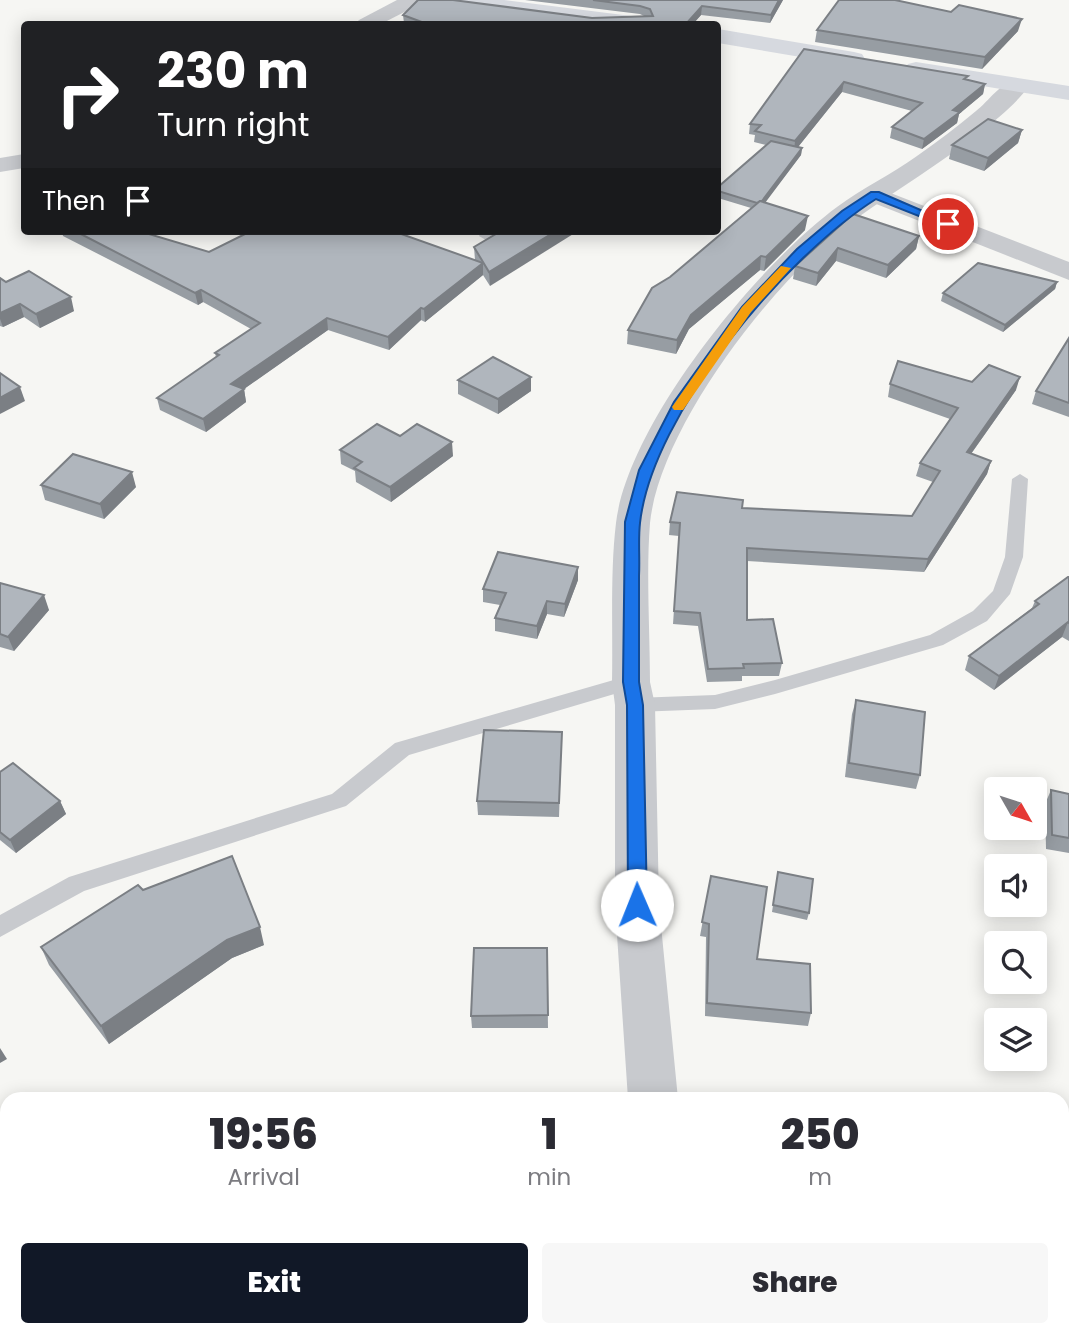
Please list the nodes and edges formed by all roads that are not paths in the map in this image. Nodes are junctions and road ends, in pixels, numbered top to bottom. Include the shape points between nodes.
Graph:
1 (413, 0) edge
2 (454, 0) edge
3 (372, 21) edge
4 (609, 21) edge
5 (721, 37) edge
6 (1017, 86) junction
7 (1069, 93) edge
8 (21, 162) edge
9 (0, 165) edge
10 (875, 195) junction
11 (1069, 272) edge
12 (1020, 479) dead end
13 (633, 693) junction
14 (0, 927) edge
15 (652, 1092) edge

1 - 3 street
2 - 4 highway
5 - 6 highway
6 - 7 highway
6 - 10 street via 926,162
8 - 9 street
10 - 11 street
10 - 13 street via 801,252 747,310 681,402 646,470 633,522
12 - 13 lane via 1014,556 1001,594 980,616 936,640 715,702
13 - 14 lane via 402,749 339,800 76,884
13 - 15 street via 637,905

